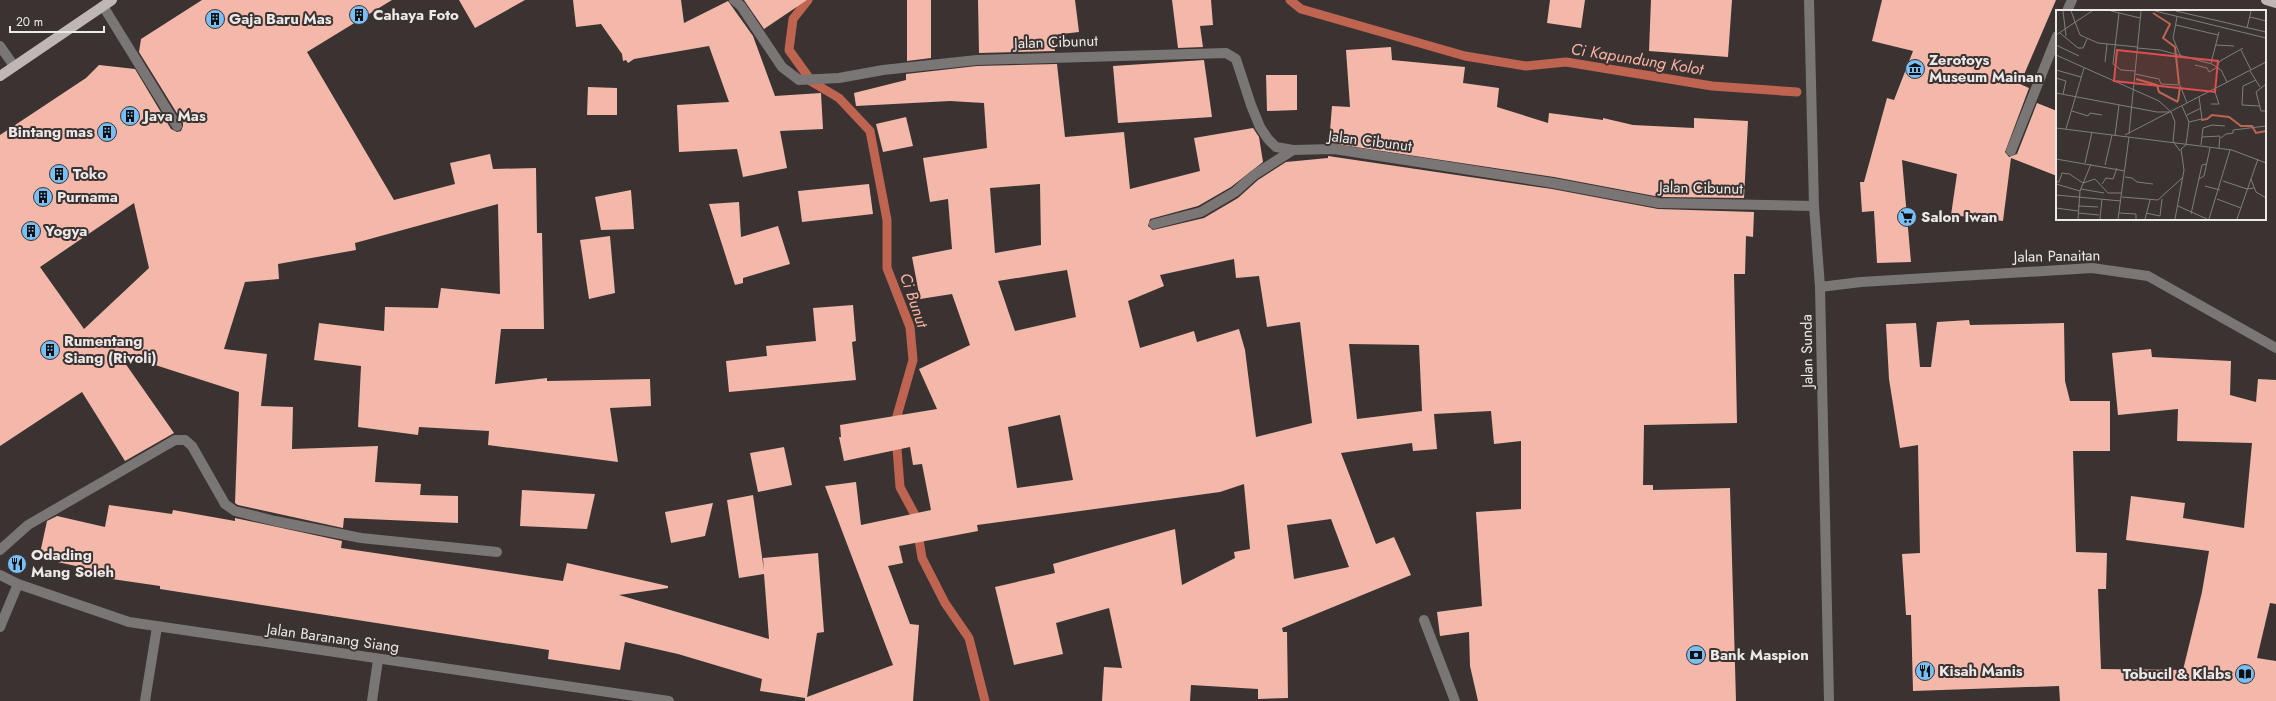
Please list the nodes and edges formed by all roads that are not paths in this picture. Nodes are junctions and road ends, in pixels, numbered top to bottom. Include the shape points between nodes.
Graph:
1 (112, 0) edge
2 (734, 0) edge
3 (1809, 0) edge
4 (2072, 0) edge
5 (2266, 0) edge
6 (2276, 3) edge
7 (103, 6) junction
8 (2067, 10) edge
9 (2056, 38) edge
10 (0, 46) edge
11 (14, 66) junction
12 (0, 76) edge
13 (177, 126) dead end
14 (1293, 150) junction
15 (2011, 151) dead end
16 (1814, 206) junction
17 (1154, 224) dead end
18 (1820, 287) junction
19 (2276, 348) edge
20 (0, 550) edge
21 (497, 552) dead end
22 (0, 575) edge
23 (18, 584) junction
24 (1424, 620) dead end
25 (0, 627) edge
26 (156, 627) junction
27 (378, 660) junction
28 (145, 701) edge
29 (372, 701) edge
30 (669, 701) edge
31 (1456, 701) edge
32 (1829, 701) edge

1 - 7 main road
2 - 14 street, Jalan Cibunut via 741,6 782,67 799,80 839,78 883,70 977,60 1226,53 1236,59 1251,105 1268,139 1276,147
3 - 16 street, Jalan Sunda
4 - 8 street
5 - 6 main road
7 - 11 main road
7 - 13 street
9 - 15 street
10 - 11 street
11 - 12 main road
14 - 16 street, Jalan Cibunut via 1334,149 1553,183 1659,203
14 - 17 street via 1254,175 1235,192 1201,212
16 - 18 street, Jalan Sunda
18 - 19 street, Jalan Panaitan via 1862,282 2092,268 2148,276
18 - 32 street, Jalan Sunda
20 - 21 street via 28,525 175,440 185,440 192,446 225,504 234,511 276,522 361,538
22 - 23 street, Jalan Baranang Siang
23 - 25 street
23 - 26 street, Jalan Baranang Siang via 129,622
24 - 31 street
26 - 27 street, Jalan Baranang Siang
26 - 28 street
27 - 29 street
27 - 30 street, Jalan Baranang Siang

